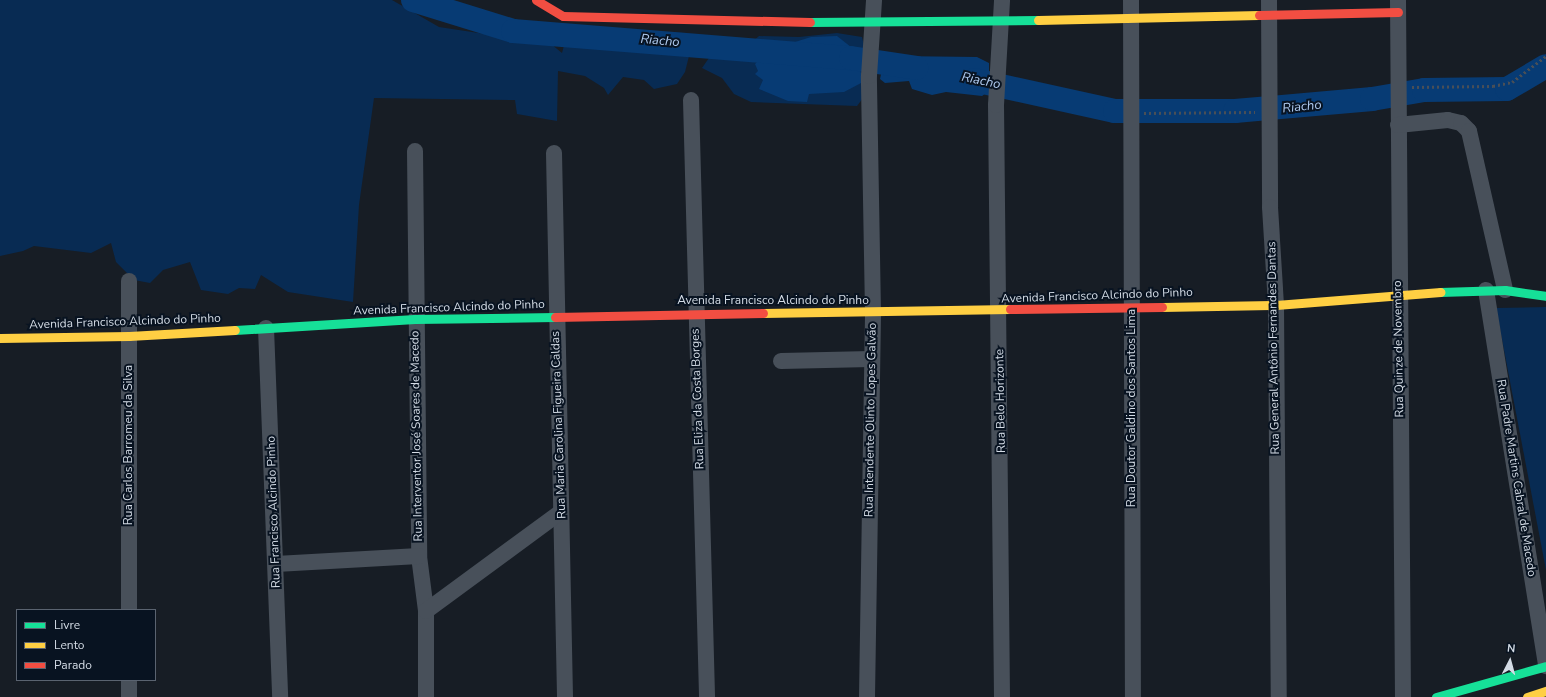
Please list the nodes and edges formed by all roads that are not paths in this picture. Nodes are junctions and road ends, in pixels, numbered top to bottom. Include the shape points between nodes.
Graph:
1 (536, 0) edge
2 (874, 0) edge
3 (1002, 0) edge
4 (1131, 0) edge
5 (1398, 6) edge
6 (1269, 7) edge
7 (1130, 18) junction
8 (1002, 20) junction
9 (873, 24) junction
10 (692, 100) dead end
11 (1398, 125) junction
12 (415, 151) dead end
13 (554, 153) dead end
14 (129, 281) dead end
15 (1486, 290) junction
16 (1505, 290) junction
17 (1398, 293) junction
18 (1546, 296) edge
19 (1276, 305) junction
20 (1132, 306) junction
21 (1000, 311) junction
22 (695, 312) junction
23 (873, 313) junction
24 (555, 317) junction
25 (414, 319) junction
26 (266, 328) junction
27 (129, 336) junction
28 (0, 338) edge
29 (871, 359) junction
30 (781, 361) dead end
31 (561, 512) junction
32 (419, 556) junction
33 (276, 564) junction
34 (129, 609) edge
35 (426, 611) junction
36 (1546, 666) edge
37 (129, 681) edge
38 (1546, 691) edge
39 (129, 697) edge
40 (280, 697) edge
41 (426, 697) edge
42 (565, 697) edge
43 (707, 697) edge
44 (867, 697) edge
45 (1002, 697) edge
46 (1133, 697) edge
47 (1278, 697) edge
48 (1403, 697) edge
49 (1436, 697) edge
50 (1527, 697) edge

1 - 9 street via 563,16
2 - 9 street, Rua Intendente Olinto Lopes Galvão
3 - 8 street
4 - 7 street, Rua Doutor Galdino dos Santos Lima
5 - 6 street
5 - 11 street, Rua Quinze de Novembro
6 - 7 street
6 - 19 street, Rua General Antônio Fernandes Dantas
7 - 8 street
7 - 20 street, Rua Doutor Galdino dos Santos Lima
8 - 9 street
8 - 21 street, Rua Belo Horizonte via 997,61 996,105
9 - 23 street, Rua Intendente Olinto Lopes Galvão via 869,76
10 - 22 street, Rua Eliza da Costa Borges
11 - 16 street via 1448,120 1461,123 1469,131
11 - 17 street, Rua Quinze de Novembro
12 - 25 street, Rua Interventor José Soares de Macedo
13 - 24 street, Rua Maria Carolina Figueira Caldas
14 - 27 street, Rua Carlos Barromeu da Silva
15 - 16 street, Avenida Francisco Alcindo do Pinho
15 - 17 street, Avenida Francisco Alcindo do Pinho
15 - 36 street, Rua Padre Martins Cabral de Macedo
16 - 18 street, Avenida Francisco Alcindo do Pinho
17 - 19 street, Avenida Francisco Alcindo do Pinho
17 - 48 street, Rua Quinze de Novembro
19 - 20 street, Avenida Francisco Alcindo do Pinho
19 - 47 street, Rua General Antônio Fernandes Dantas
20 - 21 street, Avenida Francisco Alcindo do Pinho
20 - 46 street, Rua Doutor Galdino dos Santos Lima
21 - 23 street, Avenida Francisco Alcindo do Pinho
21 - 45 street, Rua Belo Horizonte
22 - 23 street, Avenida Francisco Alcindo do Pinho
22 - 24 street, Avenida Francisco Alcindo do Pinho
22 - 43 street, Rua Eliza da Costa Borges
23 - 29 street, Rua Intendente Olinto Lopes Galvão
24 - 25 street, Avenida Francisco Alcindo do Pinho
24 - 31 street, Rua Maria Carolina Figueira Caldas
25 - 26 street, Avenida Francisco Alcindo do Pinho
25 - 32 street, Rua Interventor José Soares de Macedo
26 - 27 street, Avenida Francisco Alcindo do Pinho
26 - 33 street, Rua Francisco Alcindo Pinho
27 - 28 street, Avenida Francisco Alcindo do Pinho
27 - 34 street, Rua Carlos Barromeu da Silva
29 - 30 street
29 - 44 street, Rua Intendente Olinto Lopes Galvão
31 - 35 street
31 - 42 street, Rua Maria Carolina Figueira Caldas
32 - 33 street
32 - 35 street, Rua Interventor José Soares de Macedo
33 - 40 street, Rua Francisco Alcindo Pinho
35 - 41 street, Rua Interventor José Soares de Macedo
36 - 49 street
37 - 39 street
38 - 50 street

